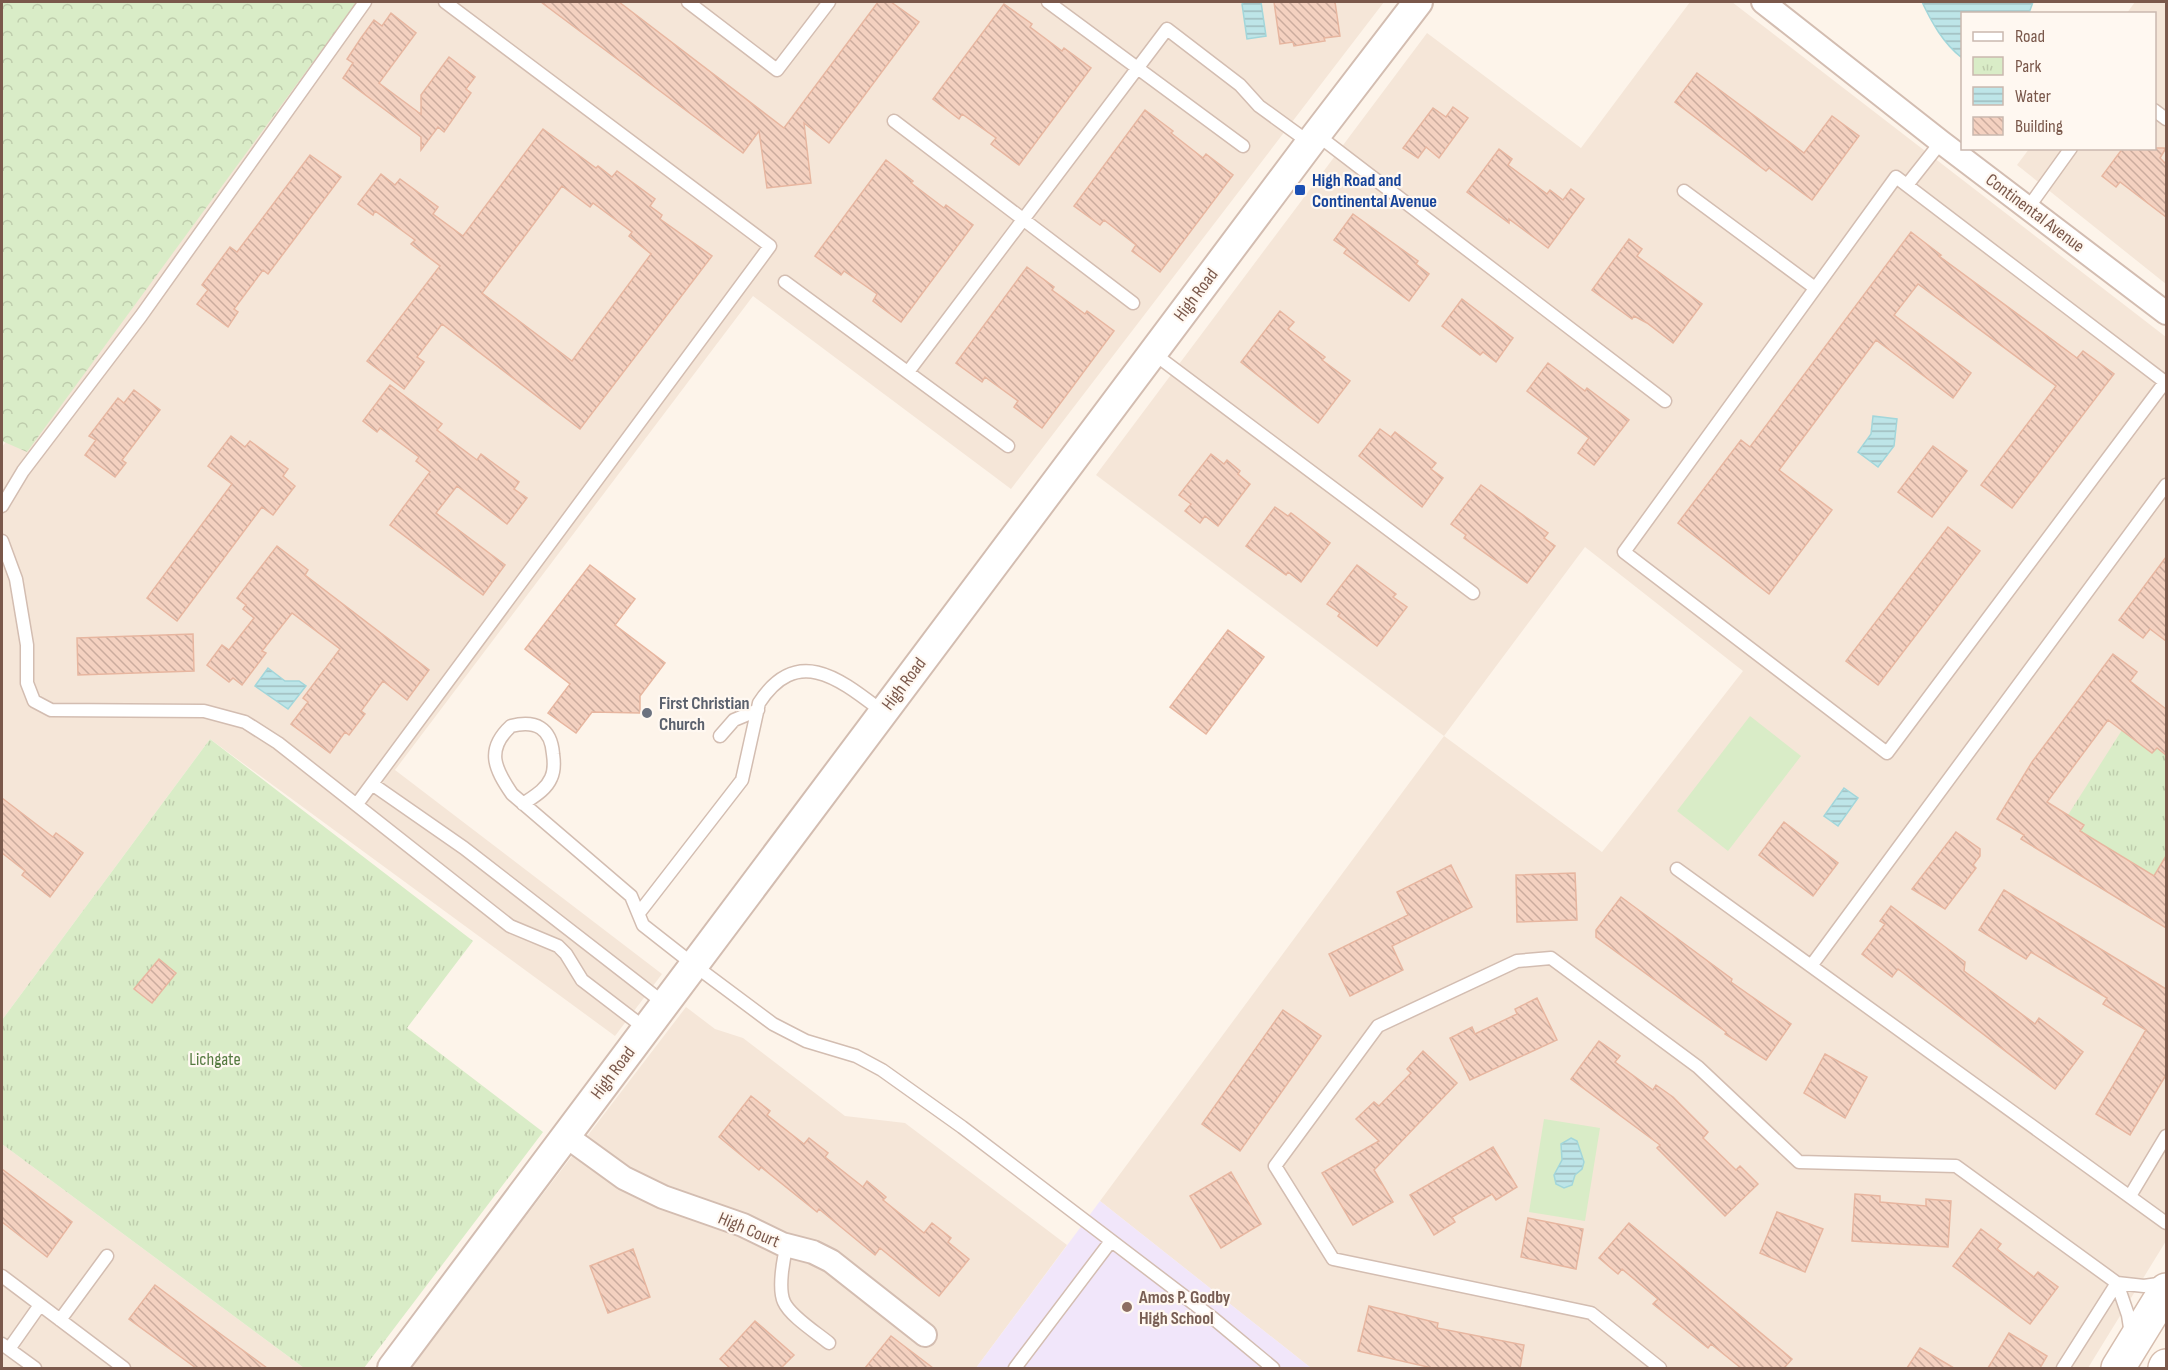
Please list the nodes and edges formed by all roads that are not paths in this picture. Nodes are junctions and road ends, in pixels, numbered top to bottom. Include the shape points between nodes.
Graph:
1 (365, 2) edge
2 (445, 2) edge
3 (688, 2) edge
4 (829, 2) edge
5 (1048, 2) edge
6 (1418, 2) edge
7 (1763, 2) edge
8 (1138, 68) junction
9 (894, 121) dead end
10 (1313, 139) junction
11 (1941, 142) junction
12 (1242, 146) dead end
13 (2070, 150) edge
14 (1907, 185) junction
15 (1684, 191) dead end
16 (2028, 208) junction
17 (1023, 219) junction
18 (785, 282) dead end
19 (1815, 288) junction
20 (1133, 303) dead end
21 (2166, 313) edge
22 (1153, 353) junction
23 (908, 372) junction
24 (2164, 377) edge
25 (1665, 401) dead end
26 (1008, 446) dead end
27 (2166, 485) edge
28 (2, 506) edge
29 (2, 541) edge
30 (1473, 593) dead end
31 (758, 710) junction
32 (883, 712) junction
33 (720, 736) dead end
34 (372, 784) junction
35 (357, 804) junction
36 (523, 804) junction
37 (1677, 869) dead end
38 (639, 913) junction
39 (694, 965) junction
40 (1811, 966) junction
41 (664, 1004) junction
42 (646, 1029) junction
43 (566, 1136) junction
44 (2166, 1136) edge
45 (2130, 1197) junction
46 (2166, 1223) edge
47 (1110, 1241) junction
48 (787, 1246) junction
49 (107, 1256) dead end
50 (2, 1276) edge
51 (2117, 1283) junction
52 (2166, 1283) edge
53 (2166, 1290) edge
54 (40, 1305) junction
55 (60, 1320) junction
56 (925, 1335) dead end
57 (829, 1343) dead end
58 (5, 1346) edge
59 (2125, 1356) edge
60 (35, 1368) edge
61 (124, 1368) edge
62 (392, 1368) edge
63 (1015, 1368) edge
64 (1273, 1368) edge
65 (1660, 1368) edge
66 (2063, 1368) edge

1 - 28 lane via 141,316 23,471
2 - 34 lane via 770,246
3 - 4 lane via 777,69
5 - 8 lane
6 - 10 street, High Road
7 - 11 street, Continental Avenue
8 - 10 lane via 1167,29 1240,85 1259,106
8 - 12 lane
8 - 17 lane
9 - 17 lane
10 - 22 street, High Road
10 - 25 lane
11 - 14 lane
11 - 16 street, Continental Avenue
13 - 16 lane
14 - 19 lane via 1896,177
14 - 24 lane
15 - 19 lane
16 - 21 street, Continental Avenue
17 - 20 lane
17 - 23 lane
18 - 23 lane
19 - 24 lane via 1624,552 1887,753 2165,382
22 - 30 lane
22 - 32 street, High Road
23 - 26 lane
27 - 40 lane
29 - 35 lane via 16,579 27,645 27,683 34,701 51,710 204,711 245,722
31 - 32 lane via 766,692 781,680 798,671 817,671 848,686
31 - 33 lane via 734,720
31 - 38 lane via 742,780
32 - 39 street, High Road
34 - 35 lane
34 - 41 lane via 464,848
35 - 42 lane via 510,926 558,946 582,980
36 - 36 lane via 551,778 554,761 550,739 543,728 532,724 511,726 500,738 495,752 501,778
36 - 38 lane via 631,896
37 - 40 lane
38 - 39 lane via 643,925
39 - 41 street, High Road
39 - 47 lane via 773,1024 882,1070
40 - 45 lane
41 - 42 street, High Road
42 - 43 street, High Road
43 - 48 street, High Court via 624,1178
43 - 62 street, High Road
44 - 45 lane
45 - 46 lane
47 - 63 lane
47 - 64 lane
48 - 56 street, High Court via 831,1261
48 - 57 lane via 781,1290 784,1302
49 - 55 lane
50 - 54 lane
51 - 52 lane
51 - 59 lane via 2128,1315
51 - 65 lane via 1956,1166 1799,1162 1698,1067 1551,958 1517,961 1378,1026 1275,1166 1333,1258 1591,1313
51 - 66 lane
53 - 59 main road
54 - 55 lane
54 - 58 lane
55 - 61 lane
58 - 60 lane

